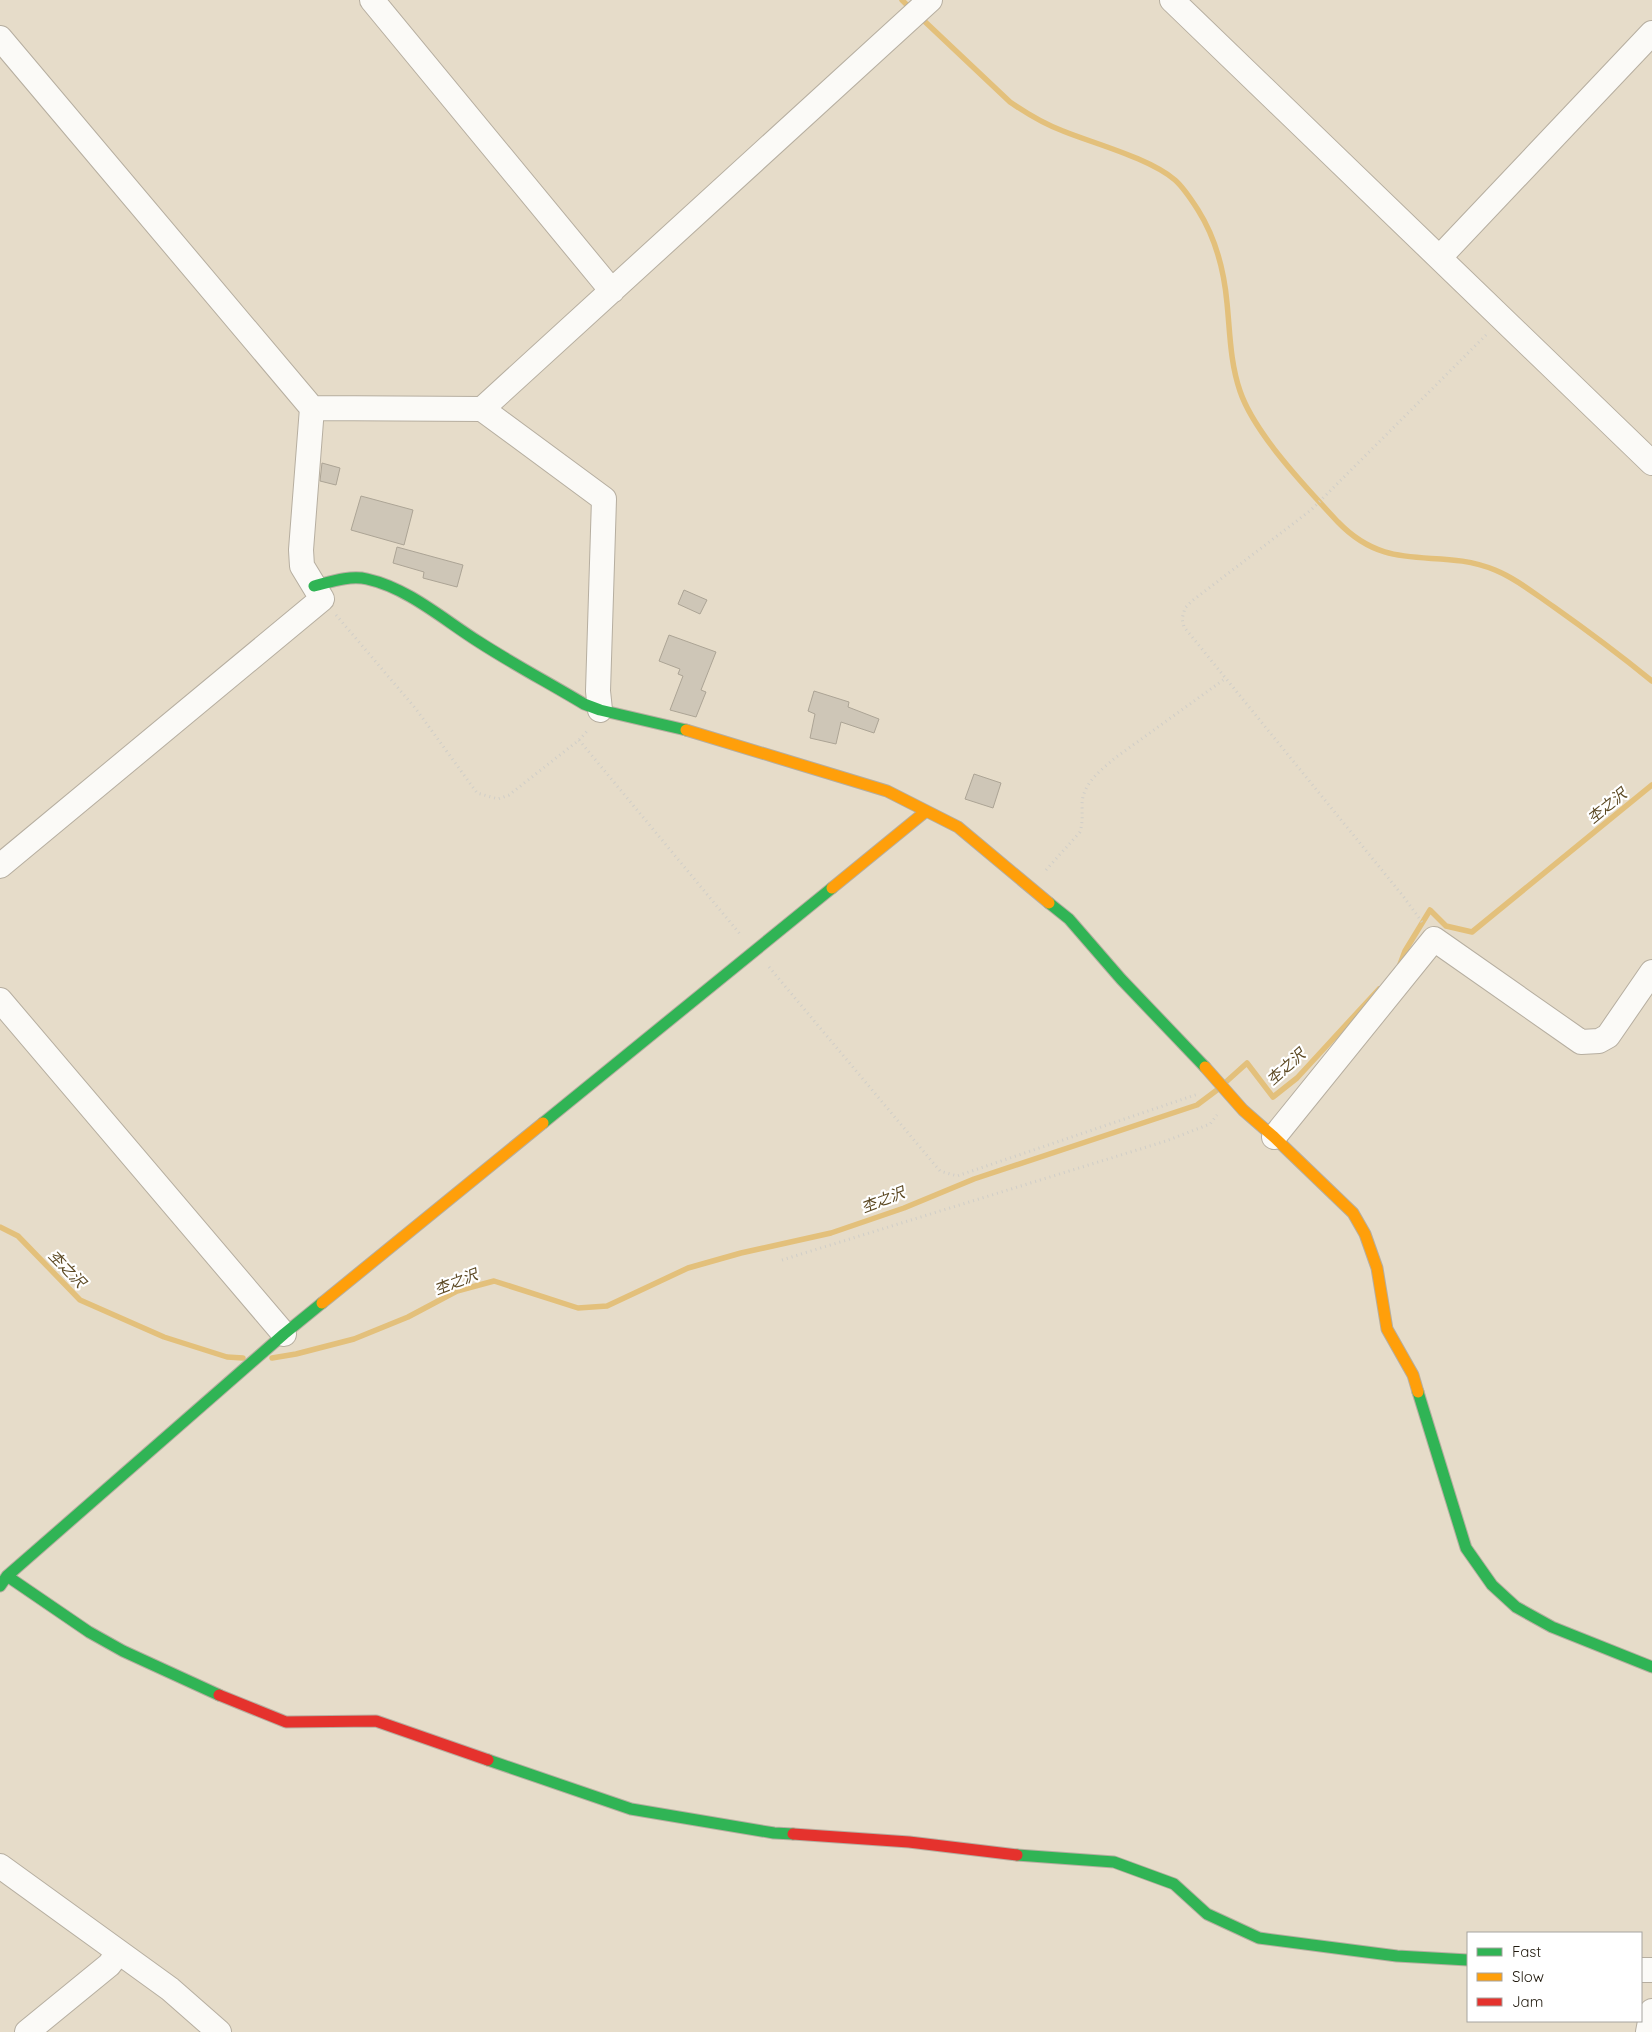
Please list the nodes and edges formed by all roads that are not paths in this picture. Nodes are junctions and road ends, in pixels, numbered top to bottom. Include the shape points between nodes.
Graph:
1 (372, 0) edge
2 (930, 0) edge
3 (1172, 0) edge
4 (1652, 33) edge
5 (0, 38) edge
6 (1440, 258) junction
7 (612, 291) junction
8 (312, 408) junction
9 (482, 409) junction
10 (1652, 463) edge
11 (318, 593) junction
12 (600, 710) junction
13 (925, 812) junction
14 (0, 866) edge
15 (1652, 972) edge
16 (0, 1000) edge
17 (1274, 1137) junction
18 (284, 1334) junction
19 (7, 1576) junction
20 (0, 1586) edge
21 (1652, 1667) edge
22 (0, 1866) edge
23 (119, 1952) junction
24 (1467, 1960) edge
25 (1652, 2011) edge
26 (27, 2032) edge
27 (219, 2032) edge
28 (1648, 2032) edge

1 - 7 street
2 - 7 street
3 - 6 street
4 - 6 street
5 - 8 street
6 - 10 street
7 - 9 street
8 - 9 street
8 - 11 street via 301,550 302,566
9 - 12 street via 604,499
11 - 12 street via 330,582 364,578 378,582 584,704
11 - 14 street
12 - 13 street via 686,730 850,779 887,791
13 - 17 street via 958,827 1068,919 1236,1102
13 - 18 street
15 - 17 street via 1608,1036 1599,1041 1580,1042 1434,939
16 - 18 street
17 - 21 street via 1352,1213 1365,1234 1377,1268 1387,1330 1413,1374 1466,1548 1476,1564 1492,1585 1516,1607 1552,1627
18 - 19 street
19 - 20 street
19 - 24 street via 89,1632 123,1651 286,1722 376,1721 631,1808 774,1833 909,1842 1022,1856 1114,1862 1174,1884 1208,1914 1259,1938 1397,1956
22 - 23 street
23 - 26 street via 108,1966
23 - 27 street
25 - 28 street

